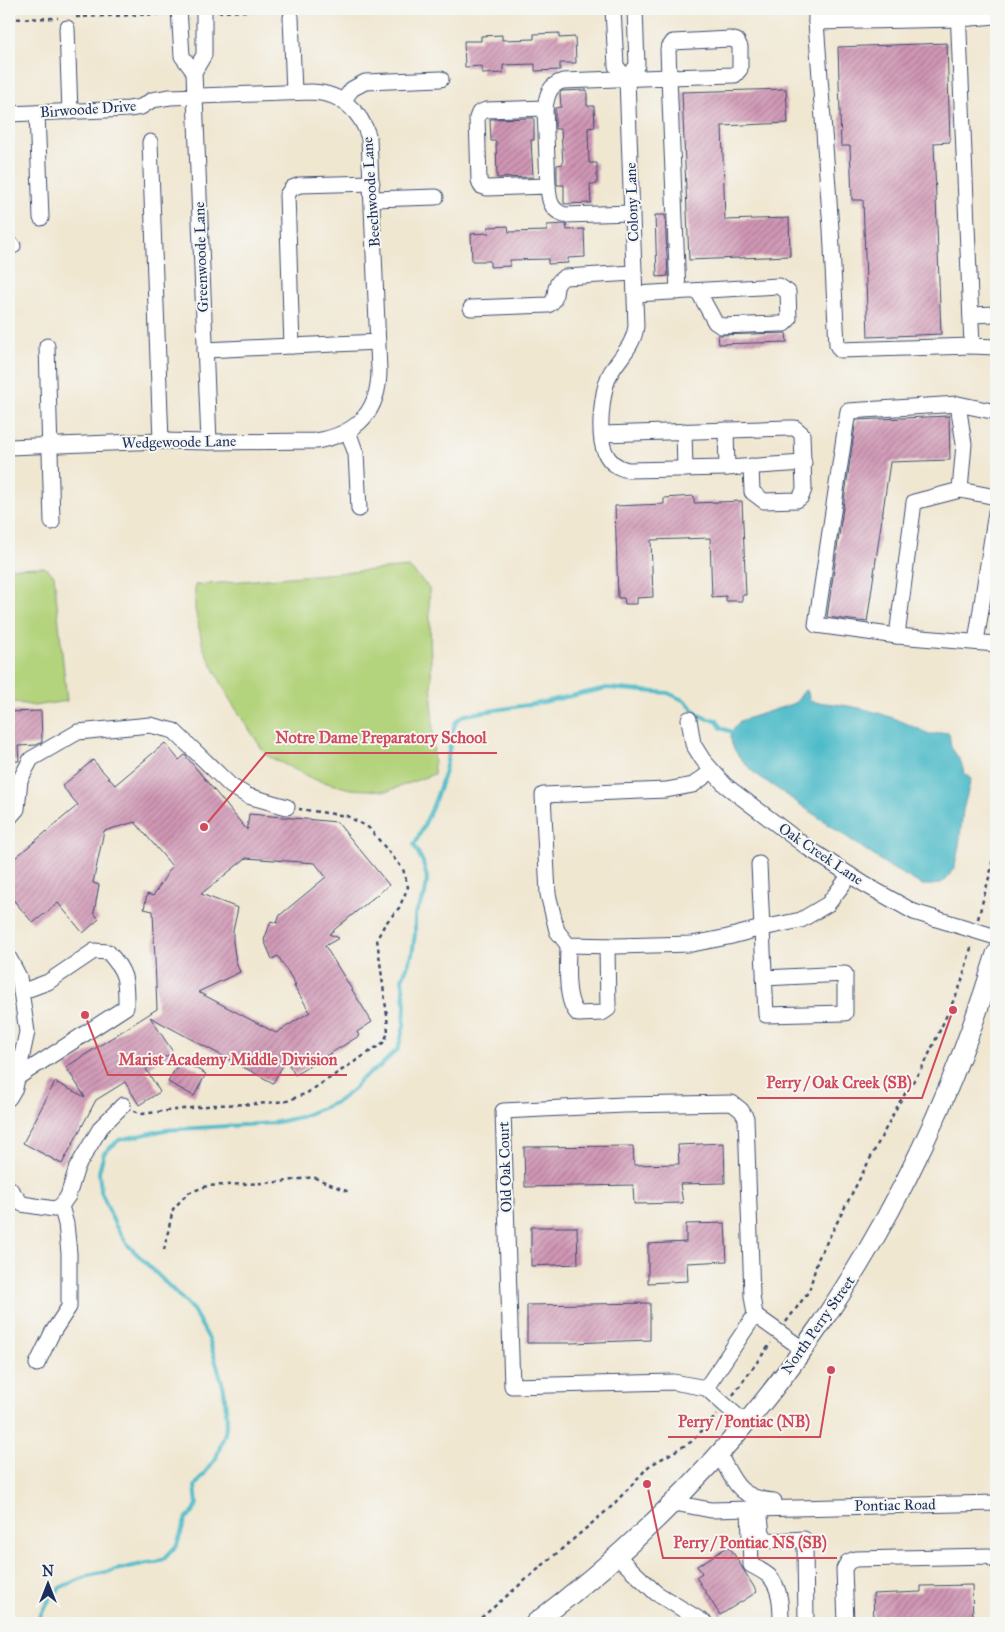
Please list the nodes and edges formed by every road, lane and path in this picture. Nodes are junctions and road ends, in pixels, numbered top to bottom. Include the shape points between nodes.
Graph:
1 (316, 9) edge
2 (613, 9) edge
3 (635, 9) edge
4 (180, 11) edge
5 (204, 11) edge
6 (292, 12) edge
7 (959, 14) edge
8 (816, 15) edge
9 (996, 16) edge
10 (9, 19) edge
11 (69, 21) junction
12 (194, 72) junction
13 (669, 77) junction
14 (441, 79) dead end
15 (627, 79) junction
16 (294, 92) junction
17 (195, 96) junction
18 (343, 101) junction
19 (545, 108) junction
20 (70, 112) junction
21 (37, 113) junction
22 (9, 114) edge
23 (150, 142) dead end
24 (372, 183) junction
25 (548, 186) junction
26 (436, 197) dead end
27 (373, 199) junction
28 (632, 213) junction
29 (42, 218) dead end
30 (634, 273) junction
31 (698, 291) junction
32 (678, 292) junction
33 (635, 294) junction
34 (471, 308) dead end
35 (996, 314) edge
36 (971, 316) junction
37 (378, 342) junction
38 (48, 346) dead end
39 (292, 346) junction
40 (972, 346) junction
41 (996, 347) edge
42 (205, 350) junction
43 (958, 404) junction
44 (996, 412) edge
45 (726, 430) junction
46 (348, 431) junction
47 (684, 431) junction
48 (602, 434) junction
49 (161, 441) junction
50 (209, 442) junction
51 (50, 446) junction
52 (9, 447) edge
53 (804, 463) junction
54 (751, 466) junction
55 (727, 468) junction
56 (685, 469) junction
57 (960, 490) junction
58 (996, 496) edge
59 (359, 509) dead end
60 (996, 512) edge
61 (52, 522) dead end
62 (897, 636) junction
63 (976, 642) junction
64 (996, 644) edge
65 (689, 719) dead end
66 (712, 771) junction
67 (288, 807) joint
68 (9, 818) edge
69 (996, 836) edge
70 (759, 864) dead end
71 (850, 875) junction
72 (761, 928) junction
73 (975, 931) junction
74 (996, 938) edge
75 (568, 945) junction
76 (607, 946) junction
77 (996, 954) edge
78 (9, 958) edge
79 (764, 978) junction
80 (21, 992) junction
81 (18, 1077) junction
82 (9, 1098) edge
83 (123, 1106) joint
84 (9, 1188) edge
85 (349, 1192) dead end
86 (61, 1206) junction
87 (164, 1250) dead end
88 (755, 1315) junction
89 (779, 1332) junction
90 (804, 1350) junction
91 (37, 1364) dead end
92 (706, 1388) junction
93 (725, 1405) junction
94 (745, 1423) junction
95 (719, 1454) junction
96 (674, 1503) junction
97 (996, 1503) edge
98 (794, 1508) junction
99 (754, 1509) junction
100 (617, 1556) junction
101 (996, 1561) edge
102 (544, 1621) edge
103 (474, 1623) edge
104 (705, 1623) edge
105 (781, 1623) edge
106 (806, 1623) edge
107 (846, 1623) edge

1 - 6 path
2 - 15 street, Colony Lane via 616,66
3 - 15 street, Colony Lane via 637,65
4 - 11 path
4 - 12 street, Greenwoode Lane via 182,56
5 - 6 path
5 - 12 street, Greenwoode Lane via 204,55
6 - 16 street
7 - 8 street
7 - 9 street
7 - 36 street
8 - 40 street via 836,345 840,350
10 - 11 path
11 - 20 street
12 - 17 street, Greenwoode Lane
13 - 13 street via 735,74 740,69 739,43 734,39 673,42 668,49
13 - 15 street
13 - 32 street
14 - 18 street via 364,82 352,88
15 - 19 street via 558,82 549,91
15 - 28 street, Colony Lane
16 - 17 street, Beechwoode Lane
16 - 18 street, Beechwoode Lane via 322,92
17 - 20 street, Birwoode Drive via 152,100 129,109
17 - 42 street, Greenwoode Lane
18 - 24 street, Beechwoode Lane via 356,112 367,130
19 - 25 street
19 - 25 street via 479,113 479,180 481,186 487,188
20 - 21 street, Birwoode Drive
21 - 22 street, Birwoode Drive
21 - 29 street
23 - 49 street
24 - 27 street, Beechwoode Lane
24 - 39 street via 297,186 287,194
25 - 28 street via 551,204 564,215
26 - 27 street
27 - 37 street, Beechwoode Lane
28 - 30 street, Colony Lane
30 - 33 street, Colony Lane
30 - 34 street via 565,277 556,284 555,299 548,305
31 - 31 street via 783,287 789,296 789,318 784,324 721,326 715,322
31 - 32 street
32 - 33 street
33 - 48 street, Colony Lane via 636,326 632,342 606,386
35 - 36 street
36 - 40 street
37 - 39 street
37 - 46 street, Beechwoode Lane via 376,396 368,412
38 - 51 street
39 - 42 street
40 - 41 street
42 - 50 street, Greenwoode Lane
43 - 44 street
43 - 57 street via 964,444
43 - 62 street via 848,411 816,625
45 - 47 street
45 - 53 street via 795,428 802,434
45 - 55 street
46 - 50 street, Wedgewoode Lane via 316,440
46 - 59 street via 356,454
47 - 48 street
47 - 56 street
48 - 56 street via 607,456 623,469
49 - 50 street, Wedgewoode Lane
49 - 51 street, Wedgewoode Lane
51 - 52 street, Wedgewoode Lane
51 - 61 street
53 - 54 street
53 - 54 street via 804,493 797,500 764,501 752,492
54 - 55 street
55 - 56 street
57 - 58 street
57 - 62 street via 914,502
60 - 63 street
62 - 63 street
63 - 64 street
65 - 66 street, Oak Creek Lane via 693,744
66 - 71 street, Oak Creek Lane via 725,785 808,848
66 - 75 street via 693,785 666,790 543,795 548,894 557,931
67 - 68 street via 248,796 231,786 174,731 150,725 78,732 31,759 20,780 17,809
67 - 83 path via 347,816 369,828 403,869 408,887 399,908 376,939 387,1016 388,1033 383,1043 307,1092 287,1101 142,1114
69 - 73 path
70 - 72 street
71 - 72 street via 828,904 801,920
71 - 73 street, Oak Creek Lane via 914,912
72 - 76 street via 692,944
72 - 79 street
73 - 74 street, Oak Creek Lane
73 - 89 path via 961,984 926,1063 899,1103 818,1259 809,1291
75 - 76 street
75 - 76 street via 569,995 578,1014 602,1013 608,1009
77 - 90 main road, North Perry Street via 957,1070 917,1160 870,1248
78 - 80 street via 19,977
79 - 79 street via 766,1015 845,1013 845,974
80 - 81 street via 27,1032
80 - 81 street via 48,982 94,951 108,952 119,964 126,980 126,1007
81 - 82 street
83 - 86 street via 101,1126 77,1167 68,1196
84 - 86 street via 22,1204 54,1209
85 - 87 path via 313,1177 208,1186 188,1193 174,1209
86 - 91 street via 69,1253 70,1307 52,1333
88 - 89 street
88 - 92 street
88 - 92 street, Old Oak Court via 746,1118 732,1103 504,1110 512,1386 673,1382
89 - 90 street
89 - 93 path
90 - 94 main road, North Perry Street
92 - 93 street
93 - 94 street
93 - 103 path via 691,1442 649,1466 610,1507
94 - 95 main road, North Perry Street
95 - 96 main road, North Perry Street
95 - 98 street, Pontiac Road via 744,1494
96 - 99 street, Pontiac Road via 711,1510
96 - 100 main road, North Perry Street
97 - 98 street, Pontiac Road
98 - 99 street, Pontiac Road
99 - 105 street via 751,1565 769,1576 778,1592
99 - 106 street via 766,1539 804,1539
100 - 102 main road, North Perry Street
100 - 104 street via 656,1593
101 - 107 street via 989,1556 855,1559 844,1569

